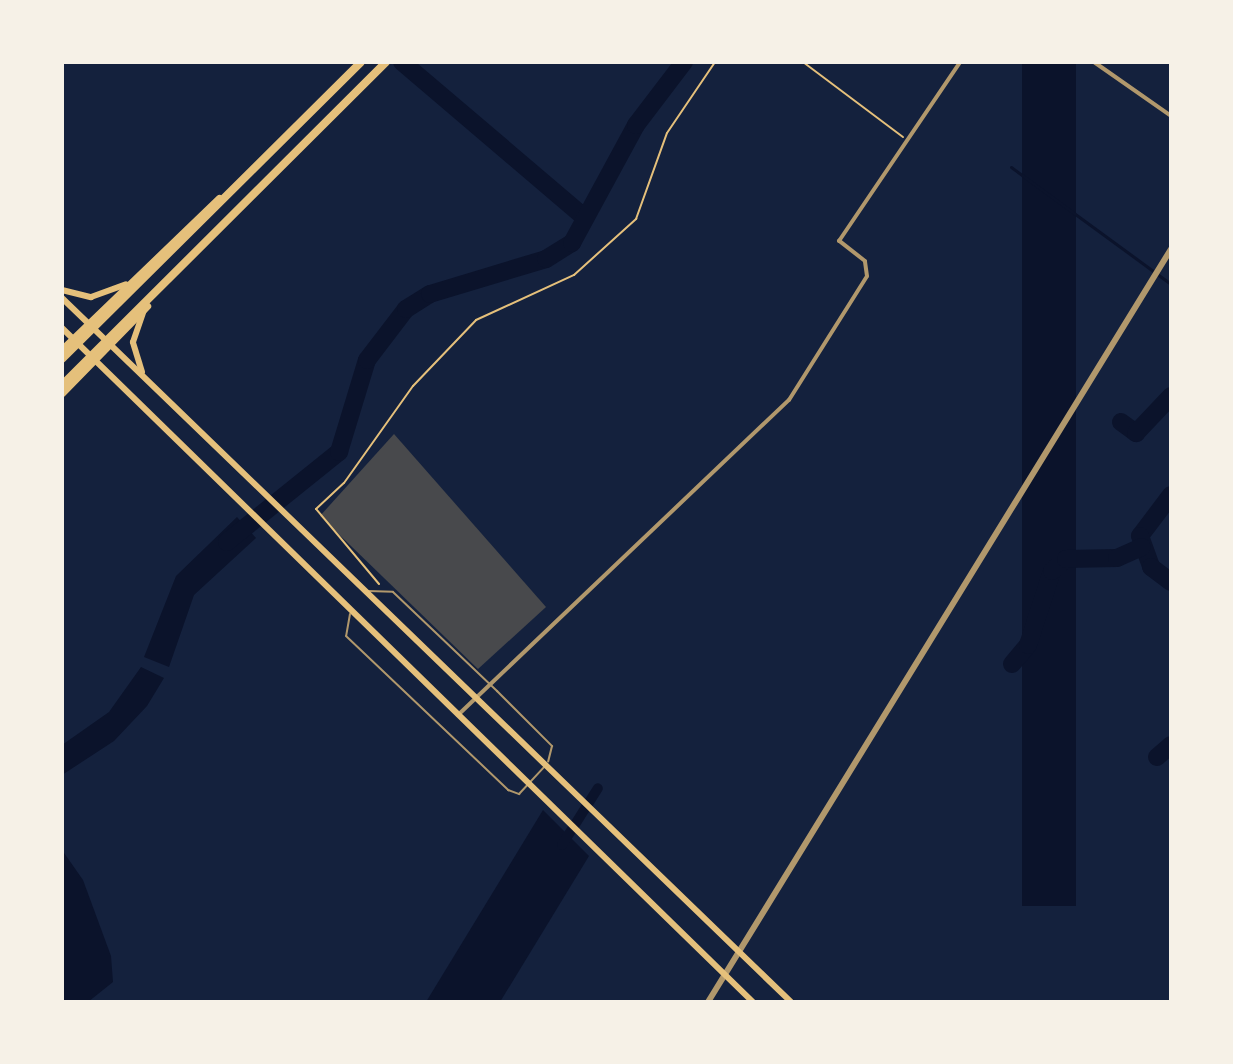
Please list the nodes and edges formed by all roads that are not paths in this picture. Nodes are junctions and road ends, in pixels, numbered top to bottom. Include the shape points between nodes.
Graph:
1 (359, 62) edge
2 (960, 62) edge
3 (1094, 62) edge
4 (387, 64) edge
5 (1171, 116) edge
6 (1171, 249) edge
7 (136, 278) junction
8 (62, 290) edge
9 (62, 298) edge
10 (144, 308) junction
11 (89, 323) junction
12 (62, 328) edge
13 (73, 339) junction
14 (110, 344) junction
15 (62, 349) edge
16 (62, 359) edge
17 (94, 360) junction
18 (146, 378) junction
19 (62, 385) edge
20 (62, 393) edge
21 (364, 590) junction
22 (350, 614) junction
23 (491, 685) junction
24 (476, 699) junction
25 (457, 716) junction
26 (739, 953) junction
27 (725, 974) junction
28 (708, 1002) edge
29 (753, 1002) edge
30 (791, 1002) edge

1 - 7 main road
1 - 16 highway
2 - 23 street via 839,241 865,261 867,276 789,400
3 - 5 street
4 - 10 main road
4 - 19 highway
6 - 26 street
7 - 8 main road via 91,297
7 - 11 main road
9 - 11 main road
10 - 14 main road
10 - 18 main road via 133,342
11 - 13 main road
11 - 14 main road
12 - 13 main road
13 - 15 main road
13 - 17 main road
14 - 17 main road
14 - 18 main road
17 - 20 main road
17 - 22 main road
18 - 21 main road
21 - 23 lane via 393,592
21 - 24 main road
22 - 23 lane via 346,636 519,794 555,754
22 - 25 main road
23 - 24 street
24 - 25 street
24 - 26 main road
25 - 27 main road
26 - 27 street
26 - 30 main road
27 - 28 street
27 - 29 main road

